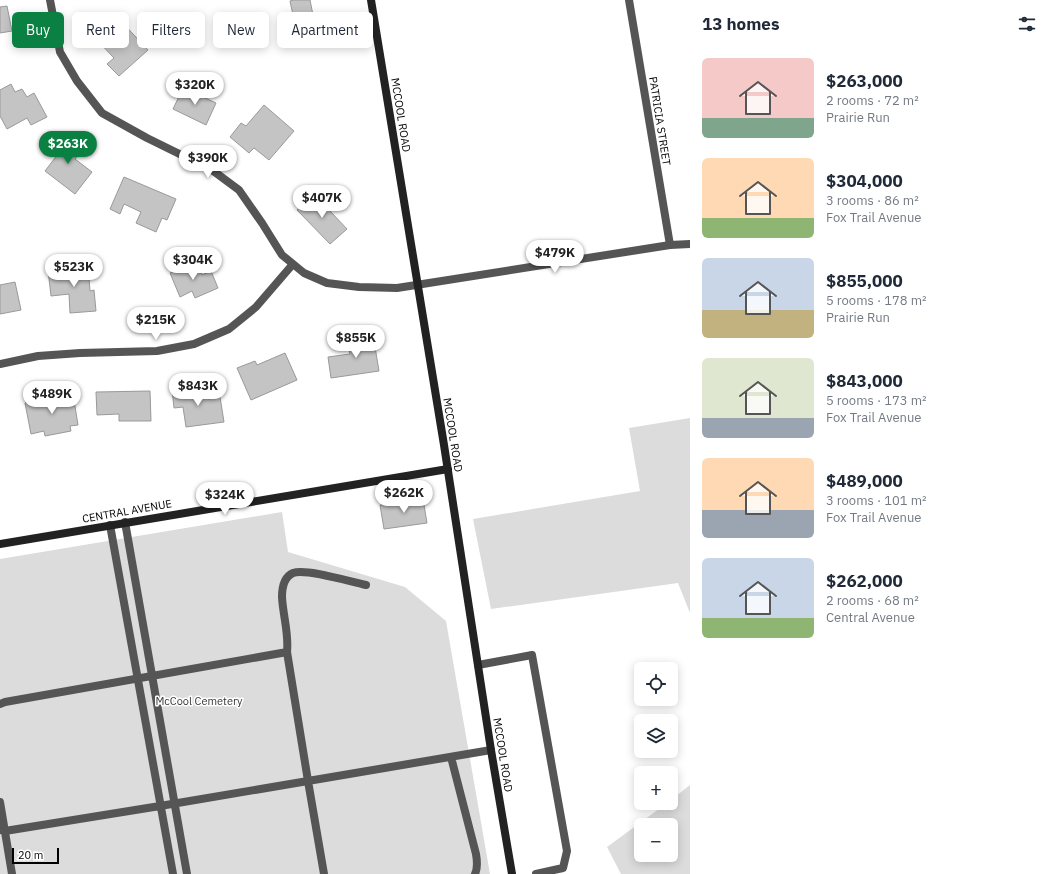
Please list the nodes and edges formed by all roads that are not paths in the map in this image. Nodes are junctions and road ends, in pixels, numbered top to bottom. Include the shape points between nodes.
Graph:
1 (50, 0) edge
2 (371, 0) edge
3 (629, 0) edge
4 (690, 244) edge
5 (670, 245) junction
6 (292, 264) junction
7 (418, 285) junction
8 (0, 364) edge
9 (448, 468) junction
10 (125, 522) junction
11 (110, 525) junction
12 (0, 544) edge
13 (366, 586) dead end
14 (287, 652) junction
15 (478, 665) junction
16 (152, 676) junction
17 (138, 679) junction
18 (0, 704) edge
19 (491, 750) junction
20 (451, 756) junction
21 (308, 781) junction
22 (0, 802) edge
23 (175, 804) junction
24 (160, 806) junction
25 (2, 830) edge
26 (564, 871) edge
27 (12, 874) edge
28 (173, 874) edge
29 (187, 874) edge
30 (324, 874) edge
31 (475, 874) edge
32 (512, 874) edge
33 (536, 874) edge

1 - 6 street via 60,52 77,81 102,113 212,170 233,186 262,223 282,255
2 - 7 street, MCCOOL ROAD
3 - 5 street, PATRICIA STREET
4 - 5 street
5 - 7 street
6 - 7 street via 304,273 326,283 392,288
6 - 8 street via 256,307 228,329 194,344 156,351 38,356
7 - 9 street, MCCOOL ROAD
9 - 10 street, CENTRAL AVENUE
9 - 15 street, MCCOOL ROAD
10 - 11 street, CENTRAL AVENUE
10 - 16 street
11 - 12 street, CENTRAL AVENUE
11 - 17 street
13 - 14 street via 311,572 293,573 289,576 285,581 282,597
14 - 16 street
14 - 21 street
15 - 19 street, MCCOOL ROAD
15 - 26 street via 532,656 567,851
16 - 17 street
16 - 23 street
17 - 18 street
17 - 24 street
19 - 20 street
19 - 32 street, MCCOOL ROAD
20 - 21 street
20 - 31 street via 476,854
21 - 23 street
21 - 30 street
22 - 25 street
23 - 24 street
23 - 29 street
24 - 25 street
24 - 28 street
25 - 27 street
26 - 33 street

